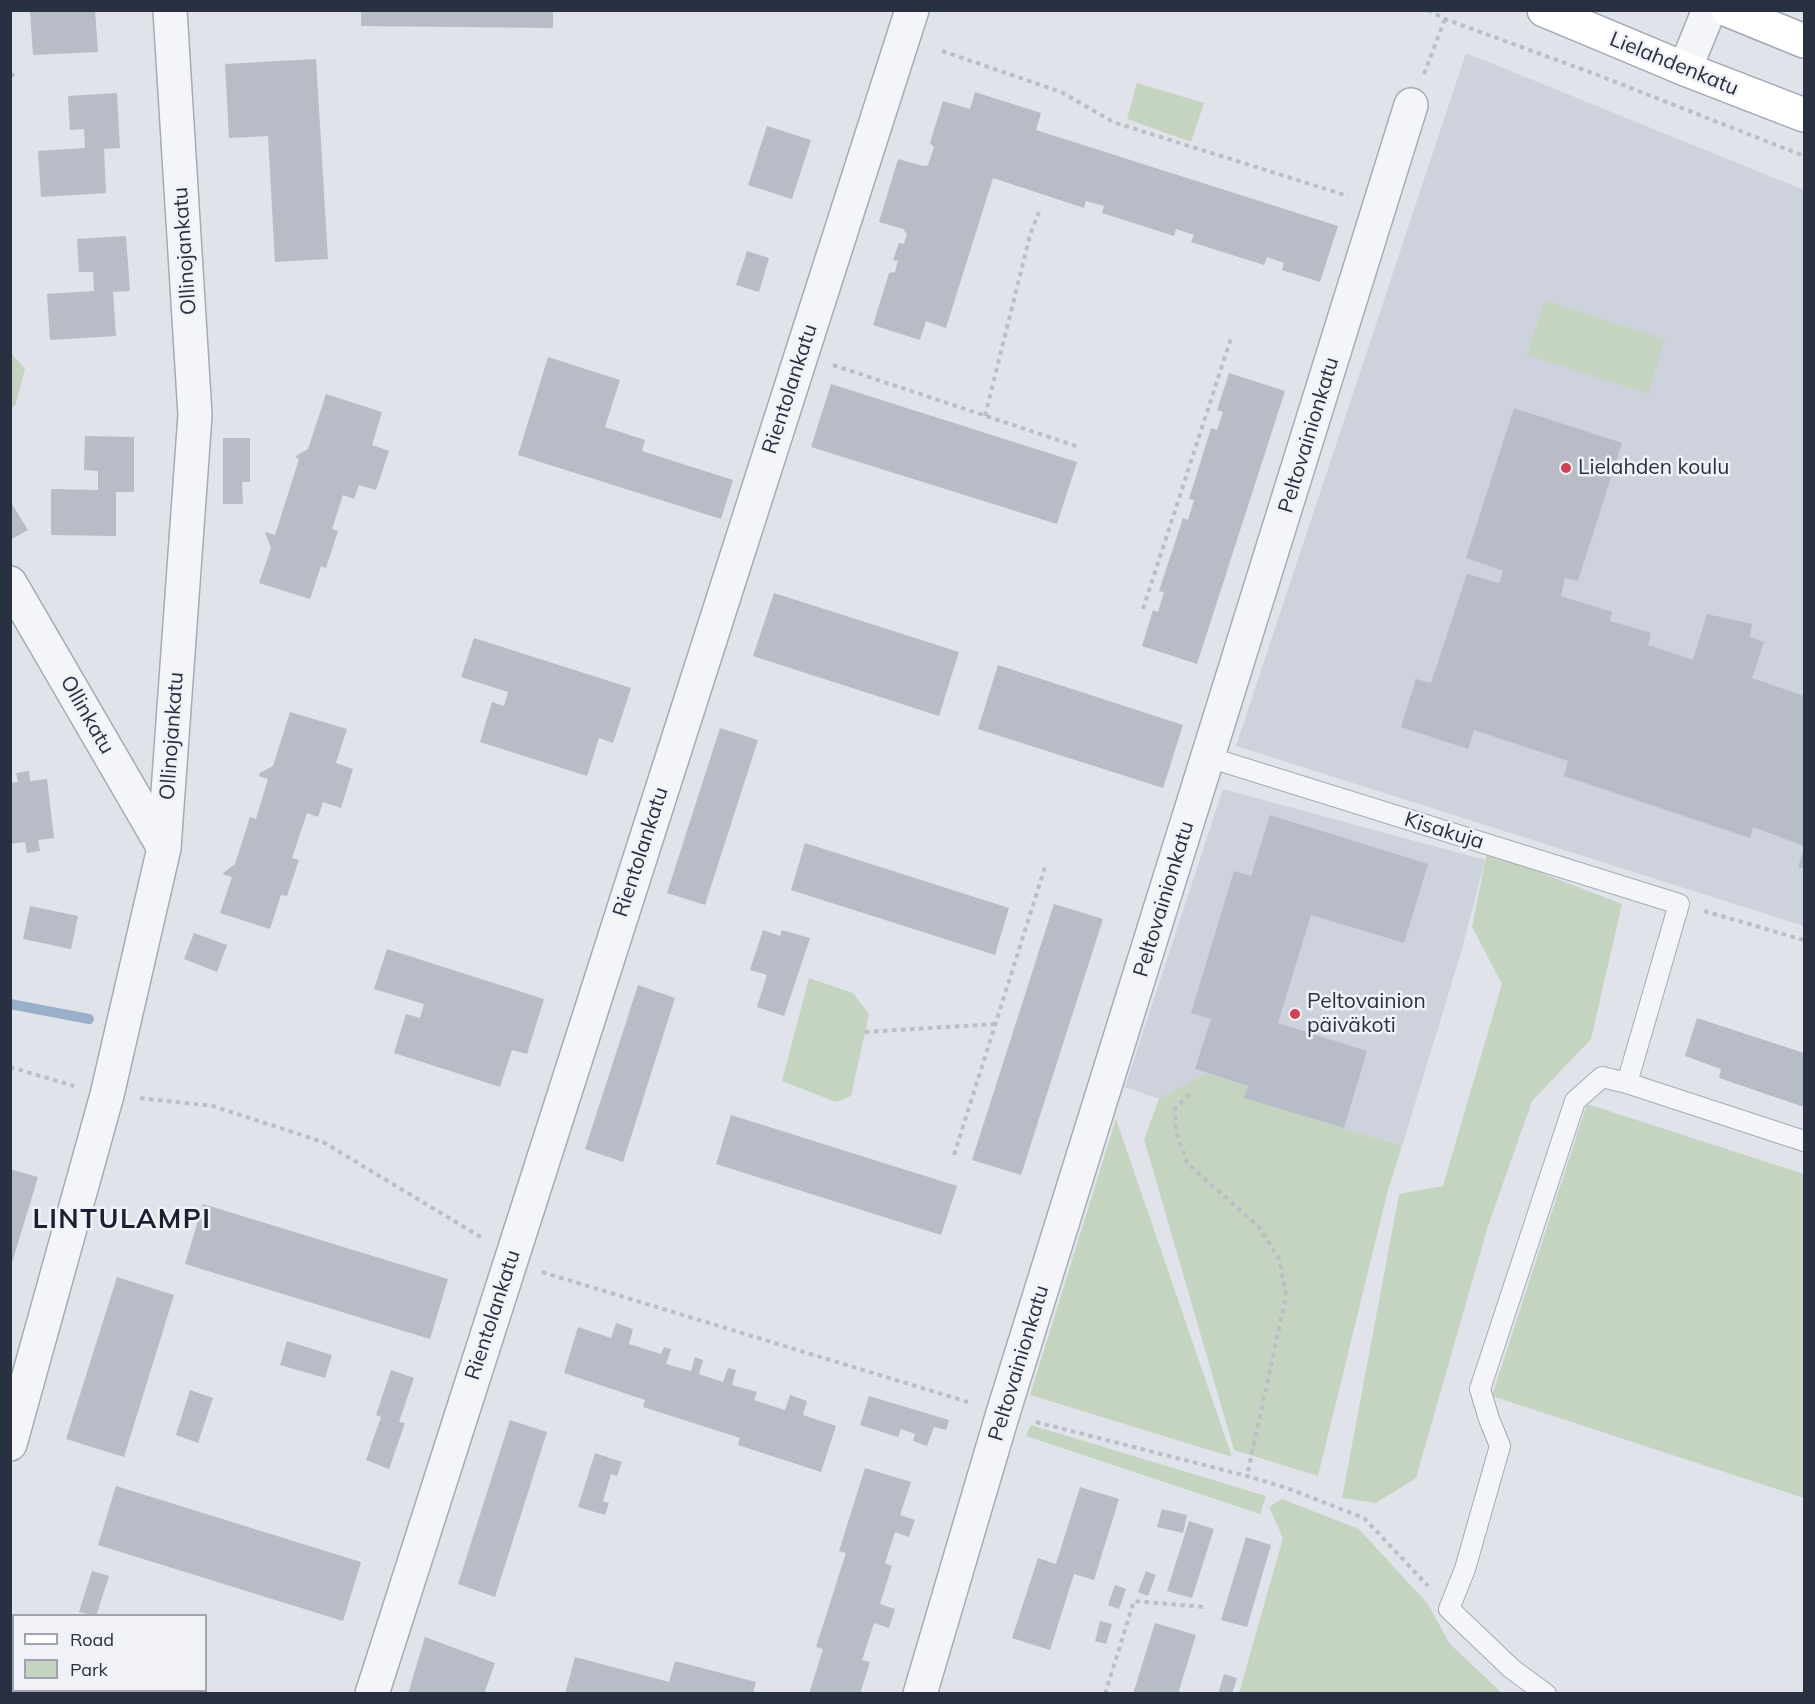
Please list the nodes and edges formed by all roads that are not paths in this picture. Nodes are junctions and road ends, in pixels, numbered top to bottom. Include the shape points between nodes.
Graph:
1 (170, 10) edge
2 (912, 10) edge
3 (1544, 10) edge
4 (1708, 10) edge
5 (1728, 10) edge
6 (1804, 41) edge
7 (1685, 69) junction
8 (1412, 105) road end
9 (1804, 116) edge
10 (10, 583) edge
11 (1208, 757) junction
12 (164, 848) junction
13 (1627, 1083) junction
14 (1804, 1141) edge
15 (10, 1444) edge
16 (372, 1694) edge
17 (920, 1694) edge
18 (1546, 1694) edge

1 - 12 street, Ollinojankatu via 195,415
2 - 16 street, Rientolankatu
3 - 7 main road, Lielahdenkatu
4 - 7 street
5 - 6 main road
7 - 9 main road, Lielahdenkatu
8 - 11 street, Peltovainionkatu
10 - 12 street, Ollinkatu
11 - 13 lane, Kisakuja via 1679,904
11 - 17 street, Peltovainionkatu via 1003,1413
12 - 15 street, Ollinojankatu via 107,1095
13 - 14 lane
13 - 18 lane via 1602,1077 1575,1101 1571,1112 1480,1389 1500,1446 1465,1569 1449,1609 1512,1669

